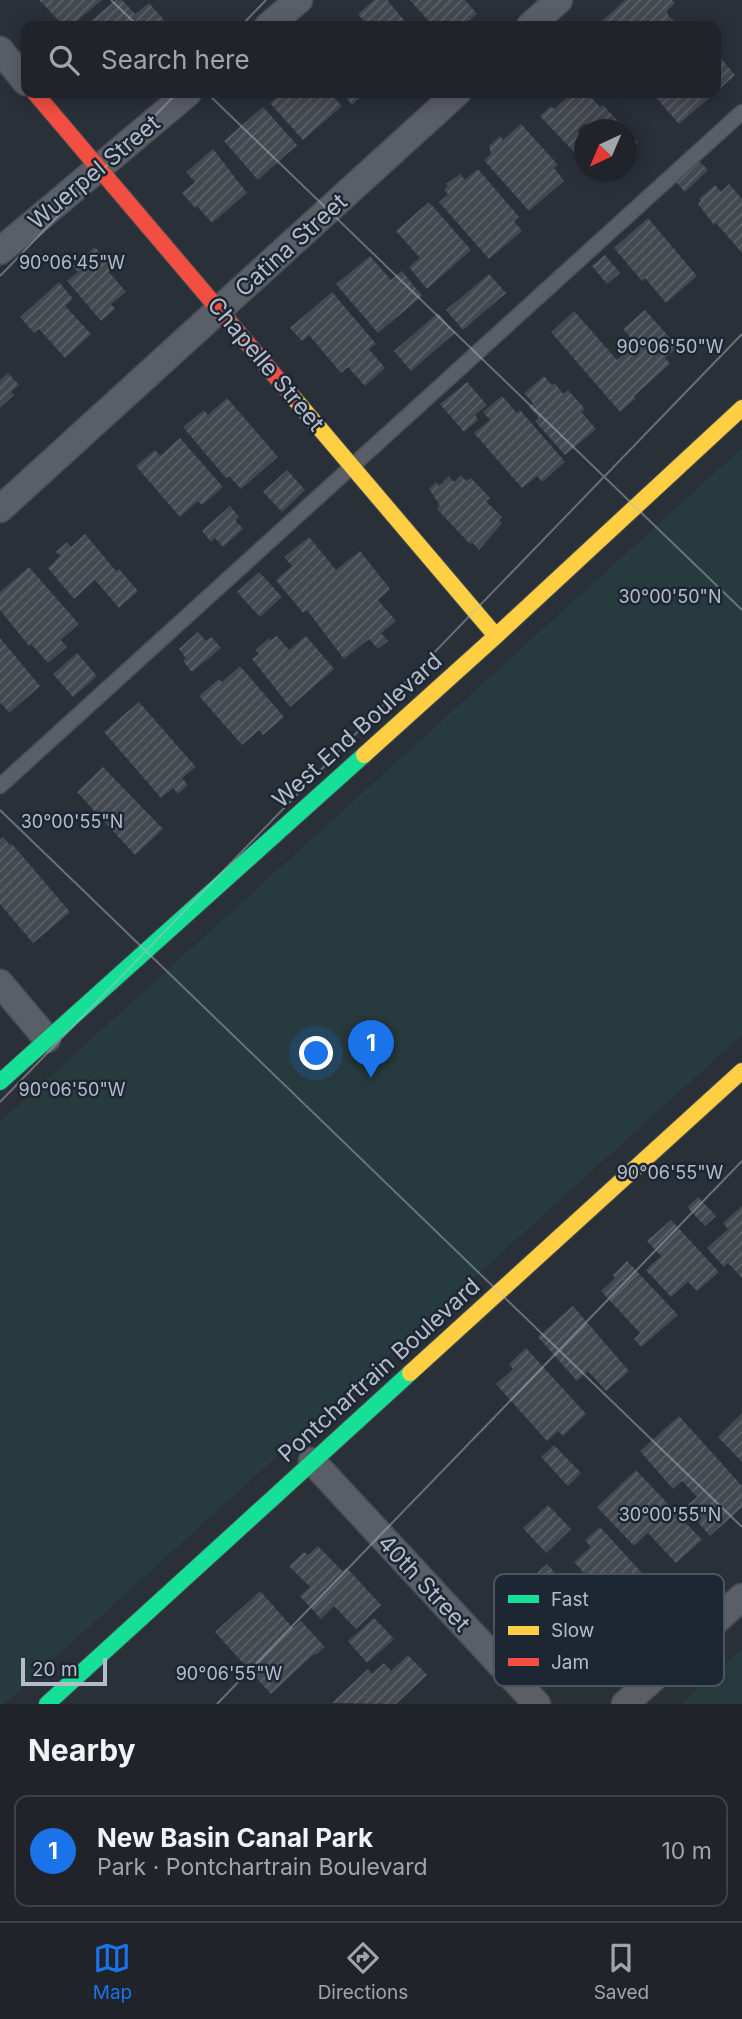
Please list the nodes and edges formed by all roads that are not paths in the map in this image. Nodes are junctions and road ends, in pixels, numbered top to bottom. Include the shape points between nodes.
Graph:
1 (299, 0) edge
2 (559, 0) edge
3 (274, 21) edge
4 (536, 21) edge
5 (0, 50) edge
6 (21, 76) edge
7 (39, 98) edge
8 (182, 98) edge
9 (452, 98) edge
10 (742, 112) edge
11 (98, 168) junction
12 (0, 251) edge
13 (219, 310) junction
14 (742, 408) edge
15 (353, 467) junction
16 (0, 509) edge
17 (496, 636) junction
18 (0, 786) edge
19 (0, 983) edge
20 (47, 1039) junction
21 (742, 1071) edge
22 (0, 1082) edge
23 (312, 1461) junction
24 (742, 1597) edge
25 (724, 1613) edge
26 (494, 1658) edge
27 (520, 1686) edge
28 (645, 1686) edge
29 (47, 1704) edge
30 (537, 1704) edge
31 (625, 1704) edge

1 - 3 street
2 - 4 street
5 - 6 street
7 - 11 main road, Chapelle Street
8 - 11 street, Wuerpel Street
9 - 13 street, Catina Street
10 - 15 lane
11 - 12 street, Wuerpel Street
11 - 13 main road, Chapelle Street
13 - 15 main road, Chapelle Street
13 - 16 street, Catina Street
14 - 17 main road, West End Boulevard
15 - 17 main road, Chapelle Street
15 - 18 lane
17 - 20 main road, West End Boulevard
19 - 20 street
20 - 22 main road, West End Boulevard
21 - 23 main road, Pontchartrain Boulevard
23 - 26 street, 40th Street
23 - 29 main road, Pontchartrain Boulevard
24 - 25 street
27 - 30 street, 40th Street
28 - 31 street

